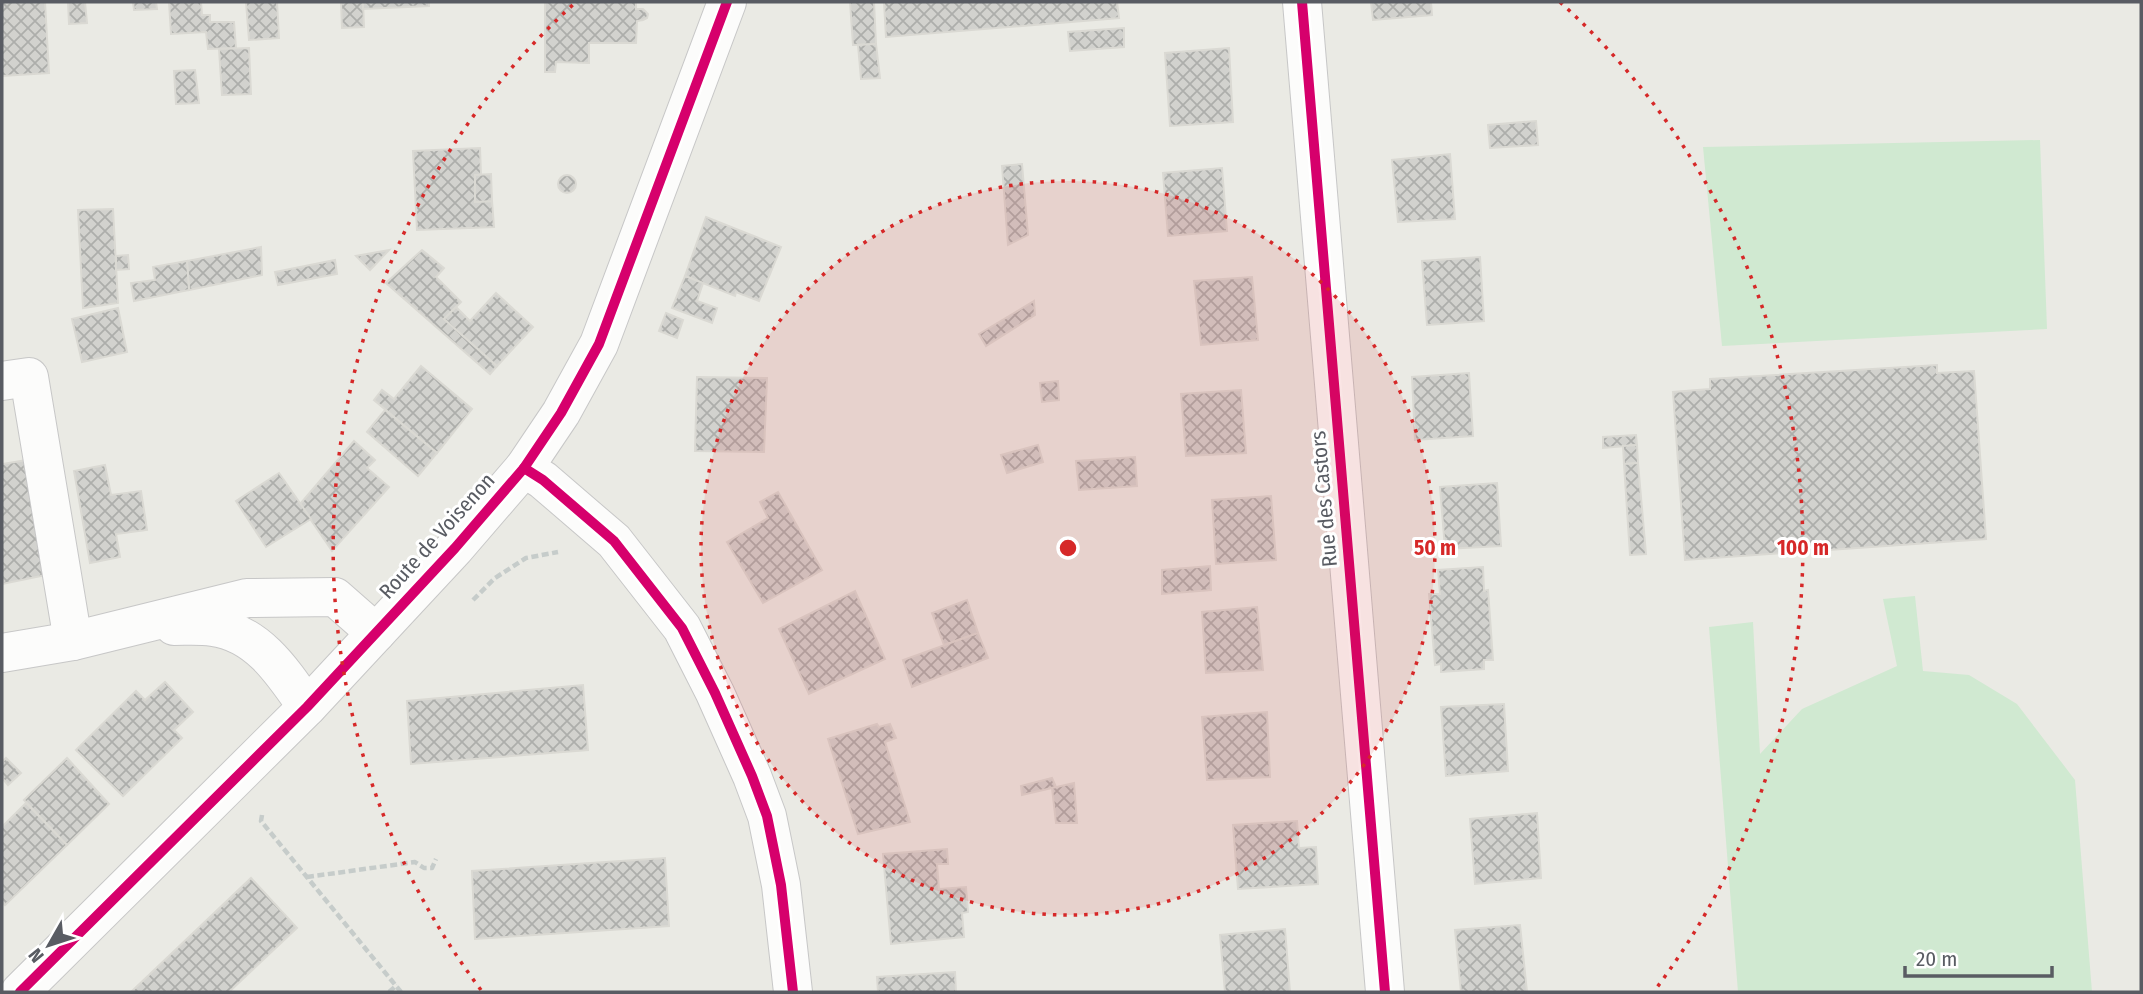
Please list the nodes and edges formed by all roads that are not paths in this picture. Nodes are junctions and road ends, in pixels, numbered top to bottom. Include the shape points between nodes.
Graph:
1 (727, 2) edge
2 (1302, 2) edge
3 (2, 382) edge
4 (524, 468) junction
5 (140, 625) junction
6 (376, 632) junction
7 (73, 641) junction
8 (2, 653) edge
9 (307, 707) junction
10 (20, 992) edge
11 (793, 992) edge
12 (1385, 992) edge

1 - 4 street, Route de Voisenon via 599,344
2 - 12 street, Rue des Castors
3 - 7 street via 29,377
4 - 6 street, Route de Voisenon
4 - 11 street via 614,541 682,628 715,692 767,816 781,885
5 - 6 street via 247,598 335,597
5 - 7 street
5 - 9 street via 214,627 251,640
6 - 9 street, Route de Voisenon
7 - 8 street
9 - 10 street, Route de Voisenon

